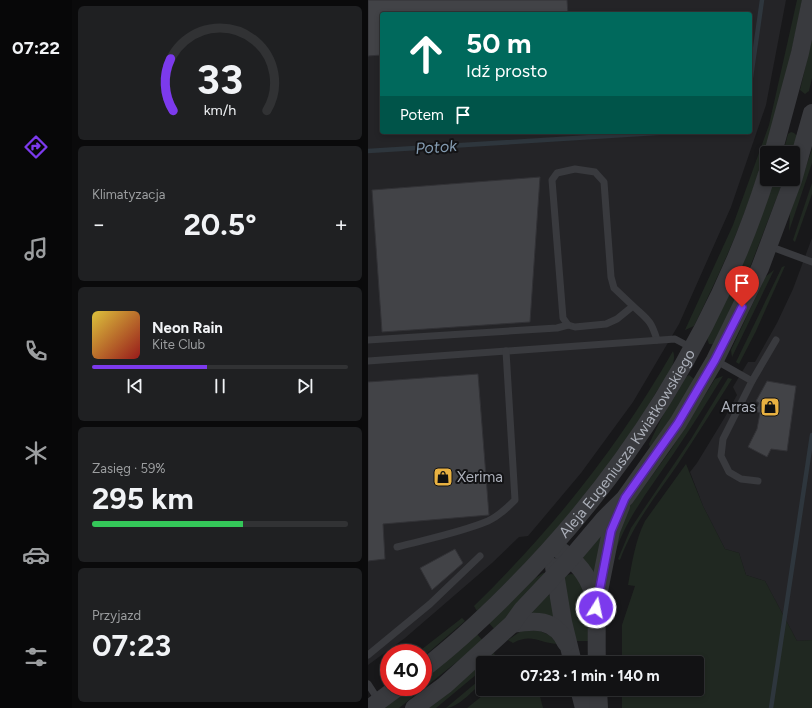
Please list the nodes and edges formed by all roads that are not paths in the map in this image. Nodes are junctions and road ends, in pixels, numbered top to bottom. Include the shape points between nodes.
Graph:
1 (811, 0) edge
2 (787, 106) junction
3 (812, 113) edge
4 (775, 146) edge
5 (762, 186) edge
6 (768, 246) junction
7 (812, 262) edge
8 (633, 306) junction
9 (568, 325) junction
10 (368, 340) edge
11 (657, 340) junction
12 (776, 340) dead end
13 (692, 348) junction
14 (506, 351) junction
15 (715, 360) junction
16 (368, 361) edge
17 (752, 382) junction
18 (758, 481) dead end
19 (625, 498) junction
20 (554, 546) junction
21 (397, 547) dead end
22 (480, 556) dead end
23 (571, 558) junction
24 (555, 576) junction
25 (596, 608) junction
26 (512, 624) junction
27 (368, 655) edge
28 (571, 656) edge
29 (571, 656) edge
30 (597, 656) edge
31 (432, 661) edge
32 (368, 684) edge
33 (386, 696) edge
34 (581, 696) edge
35 (598, 696) edge
36 (375, 704) edge
37 (414, 708) edge
38 (584, 708) edge
39 (598, 708) edge

1 - 2 street
2 - 3 street
2 - 4 street
3 - 6 street, Aleja Eugeniusza Kwiatkowskiego via 793,180
5 - 13 street, Aleja Eugeniusza Kwiatkowskiego via 723,287
6 - 7 lane
6 - 15 street, Aleja Eugeniusza Kwiatkowskiego via 736,320
8 - 9 lane via 606,324 575,327
8 - 9 lane via 614,288 611,277 604,182 595,172 575,169 557,173 552,180 564,318
8 - 11 lane via 652,323
9 - 10 lane via 558,328
11 - 13 lane via 675,339
11 - 14 lane
12 - 17 lane
13 - 15 street
13 - 20 street, Aleja Eugeniusza Kwiatkowskiego via 654,413 616,468
14 - 16 lane
14 - 21 lane via 515,500 501,514 489,521
15 - 17 lane
15 - 19 street, Aleja Eugeniusza Kwiatkowskiego via 678,423
17 - 18 lane via 723,439 721,456 729,472 741,479
19 - 23 street, Aleja Eugeniusza Kwiatkowskiego
19 - 25 street via 611,531
20 - 23 street
20 - 24 street
20 - 31 street, Aleja Eugeniusza Kwiatkowskiego via 478,622
22 - 27 lane via 430,604
23 - 24 street, Aleja Eugeniusza Kwiatkowskiego
23 - 25 street via 587,575 592,585
24 - 26 street, Aleja Eugeniusza Kwiatkowskiego
24 - 28 street
25 - 30 street
26 - 29 street via 542,621 555,627
26 - 37 street, Aleja Eugeniusza Kwiatkowskiego
32 - 36 lane
33 - 36 street
34 - 38 street
35 - 39 street

